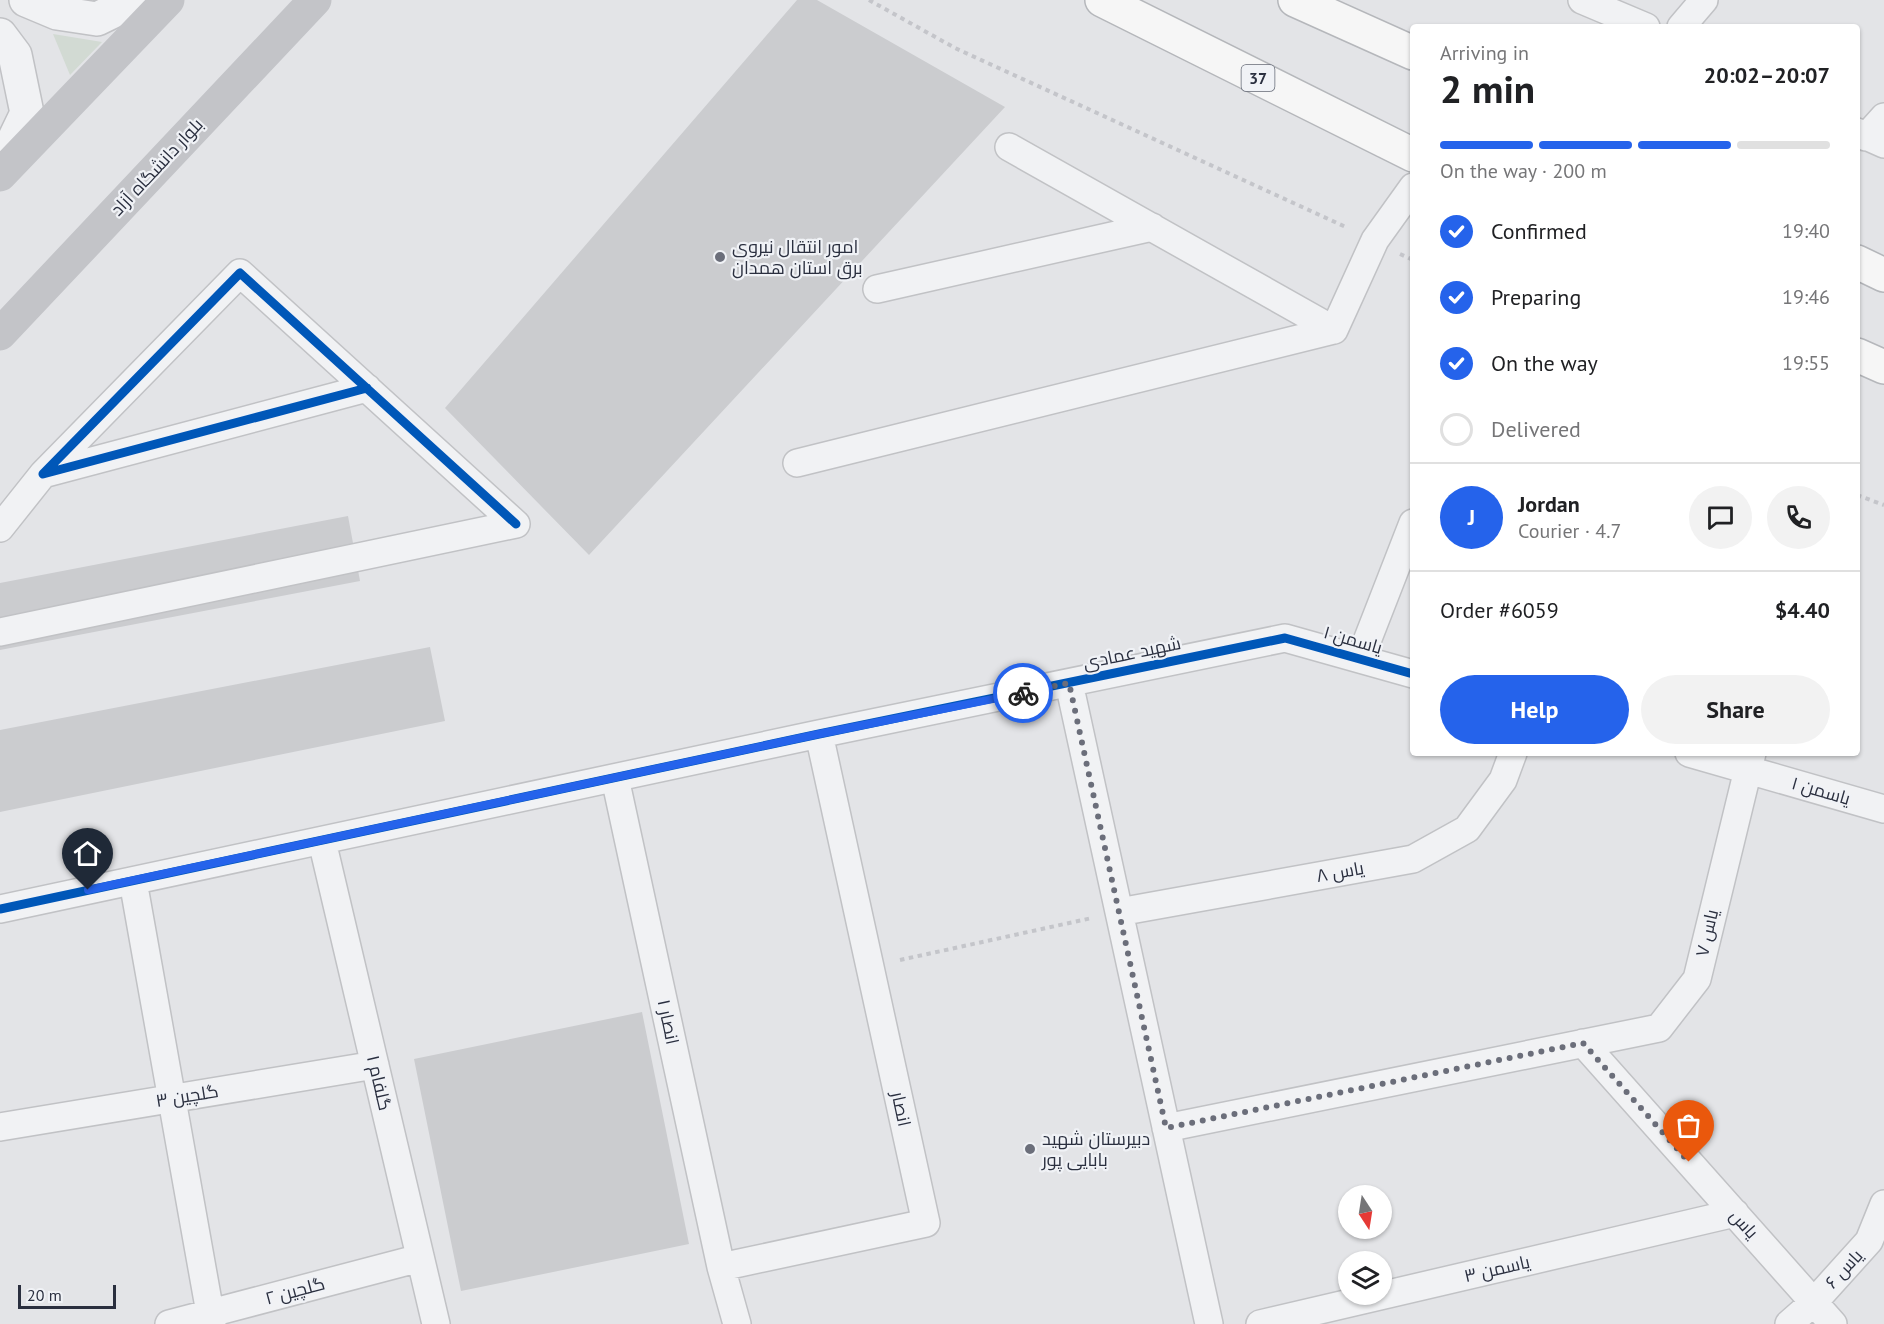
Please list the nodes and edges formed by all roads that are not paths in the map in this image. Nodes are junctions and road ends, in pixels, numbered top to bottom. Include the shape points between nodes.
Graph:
1 (26, 0) edge
2 (136, 0) edge
3 (168, 0) edge
4 (315, 0) edge
5 (1102, 0) edge
6 (1296, 0) edge
7 (1582, 0) edge
8 (1704, 0) edge
9 (1639, 24) edge
10 (1684, 24) edge
11 (0, 36) edge
12 (1410, 52) edge
13 (1884, 117) edge
14 (1869, 138) edge
15 (1010, 147) dead end
16 (1410, 154) edge
17 (0, 169) edge
18 (0, 175) edge
19 (1410, 191) edge
20 (1152, 227) junction
21 (1860, 263) edge
22 (1884, 275) edge
23 (877, 290) dead end
24 (1334, 330) junction
25 (0, 334) edge
26 (1860, 353) edge
27 (1860, 355) edge
28 (1884, 356) edge
29 (1884, 368) edge
30 (367, 388) junction
31 (798, 463) dead end
32 (43, 474) junction
33 (0, 528) edge
34 (1410, 532) edge
35 (0, 632) edge
36 (1285, 638) joint
37 (1360, 659) junction
38 (1410, 673) edge
39 (1069, 683) junction
40 (819, 734) junction
41 (1512, 756) edge
42 (1712, 756) edge
43 (1749, 761) edge
44 (615, 778) junction
45 (1884, 809) edge
46 (322, 841) junction
47 (133, 881) junction
48 (0, 909) edge
49 (1119, 912) junction
50 (1583, 1043) junction
51 (375, 1065) junction
52 (171, 1099) junction
53 (0, 1127) edge
54 (1166, 1128) junction
55 (1884, 1204) edge
56 (1734, 1213) junction
57 (420, 1258) junction
58 (721, 1267) junction
59 (1814, 1302) junction
60 (211, 1319) edge
61 (170, 1324) edge
62 (436, 1324) edge
63 (737, 1324) edge
64 (1209, 1324) edge
65 (1260, 1324) edge
66 (1789, 1324) edge
67 (1833, 1324) edge

1 - 2 street via 57,13 97,19
3 - 18 main road
4 - 25 main road, بلوار دانشگاه آزاد
5 - 16 highway, 37
6 - 12 highway
7 - 9 street
8 - 10 street
11 - 17 street via 15,56 27,113
13 - 14 street
15 - 20 street
19 - 24 street via 1375,240
20 - 23 street
20 - 24 street
21 - 22 highway
24 - 31 street
26 - 28 highway
27 - 29 highway
30 - 32 street
30 - 32 street via 240,273
30 - 35 street via 516,524
32 - 33 street
34 - 37 street
36 - 37 street, یاسمن ۱
36 - 39 street, شهید عمادی
37 - 38 street, یاسمن ۱
39 - 40 street, شهید عمادی
39 - 49 street
40 - 44 street, شهید عمادی
40 - 58 street, انصار via 926,1223
41 - 49 street, یاس ۸ via 1503,780 1467,829 1413,859
42 - 43 street, یاسمن ۱
43 - 45 street, یاسمن ۱
43 - 50 street, یاس ۷ via 1696,979 1659,1028
44 - 46 street, شهید عمادی
44 - 58 street, انصار ۱
46 - 47 street, شهید عمادی
46 - 51 street, گلفام ۱
47 - 48 street, شهید عمادی
47 - 52 street
49 - 54 street
50 - 54 street, یاس ۷
50 - 56 street, یاس
51 - 52 street, گلچین ۳
51 - 57 street, گلفام ۱
52 - 53 street, گلچین ۳
52 - 60 street
54 - 64 street
55 - 59 street, یاس ۶ via 1869,1241
56 - 59 street, یاس
56 - 65 street, یاسمن ۳
57 - 60 street, گلچین ۲
57 - 62 street, گلفام ۱
58 - 63 street
59 - 66 street, یاس ۶
59 - 67 street, یاس
60 - 61 street, گلچین ۲

